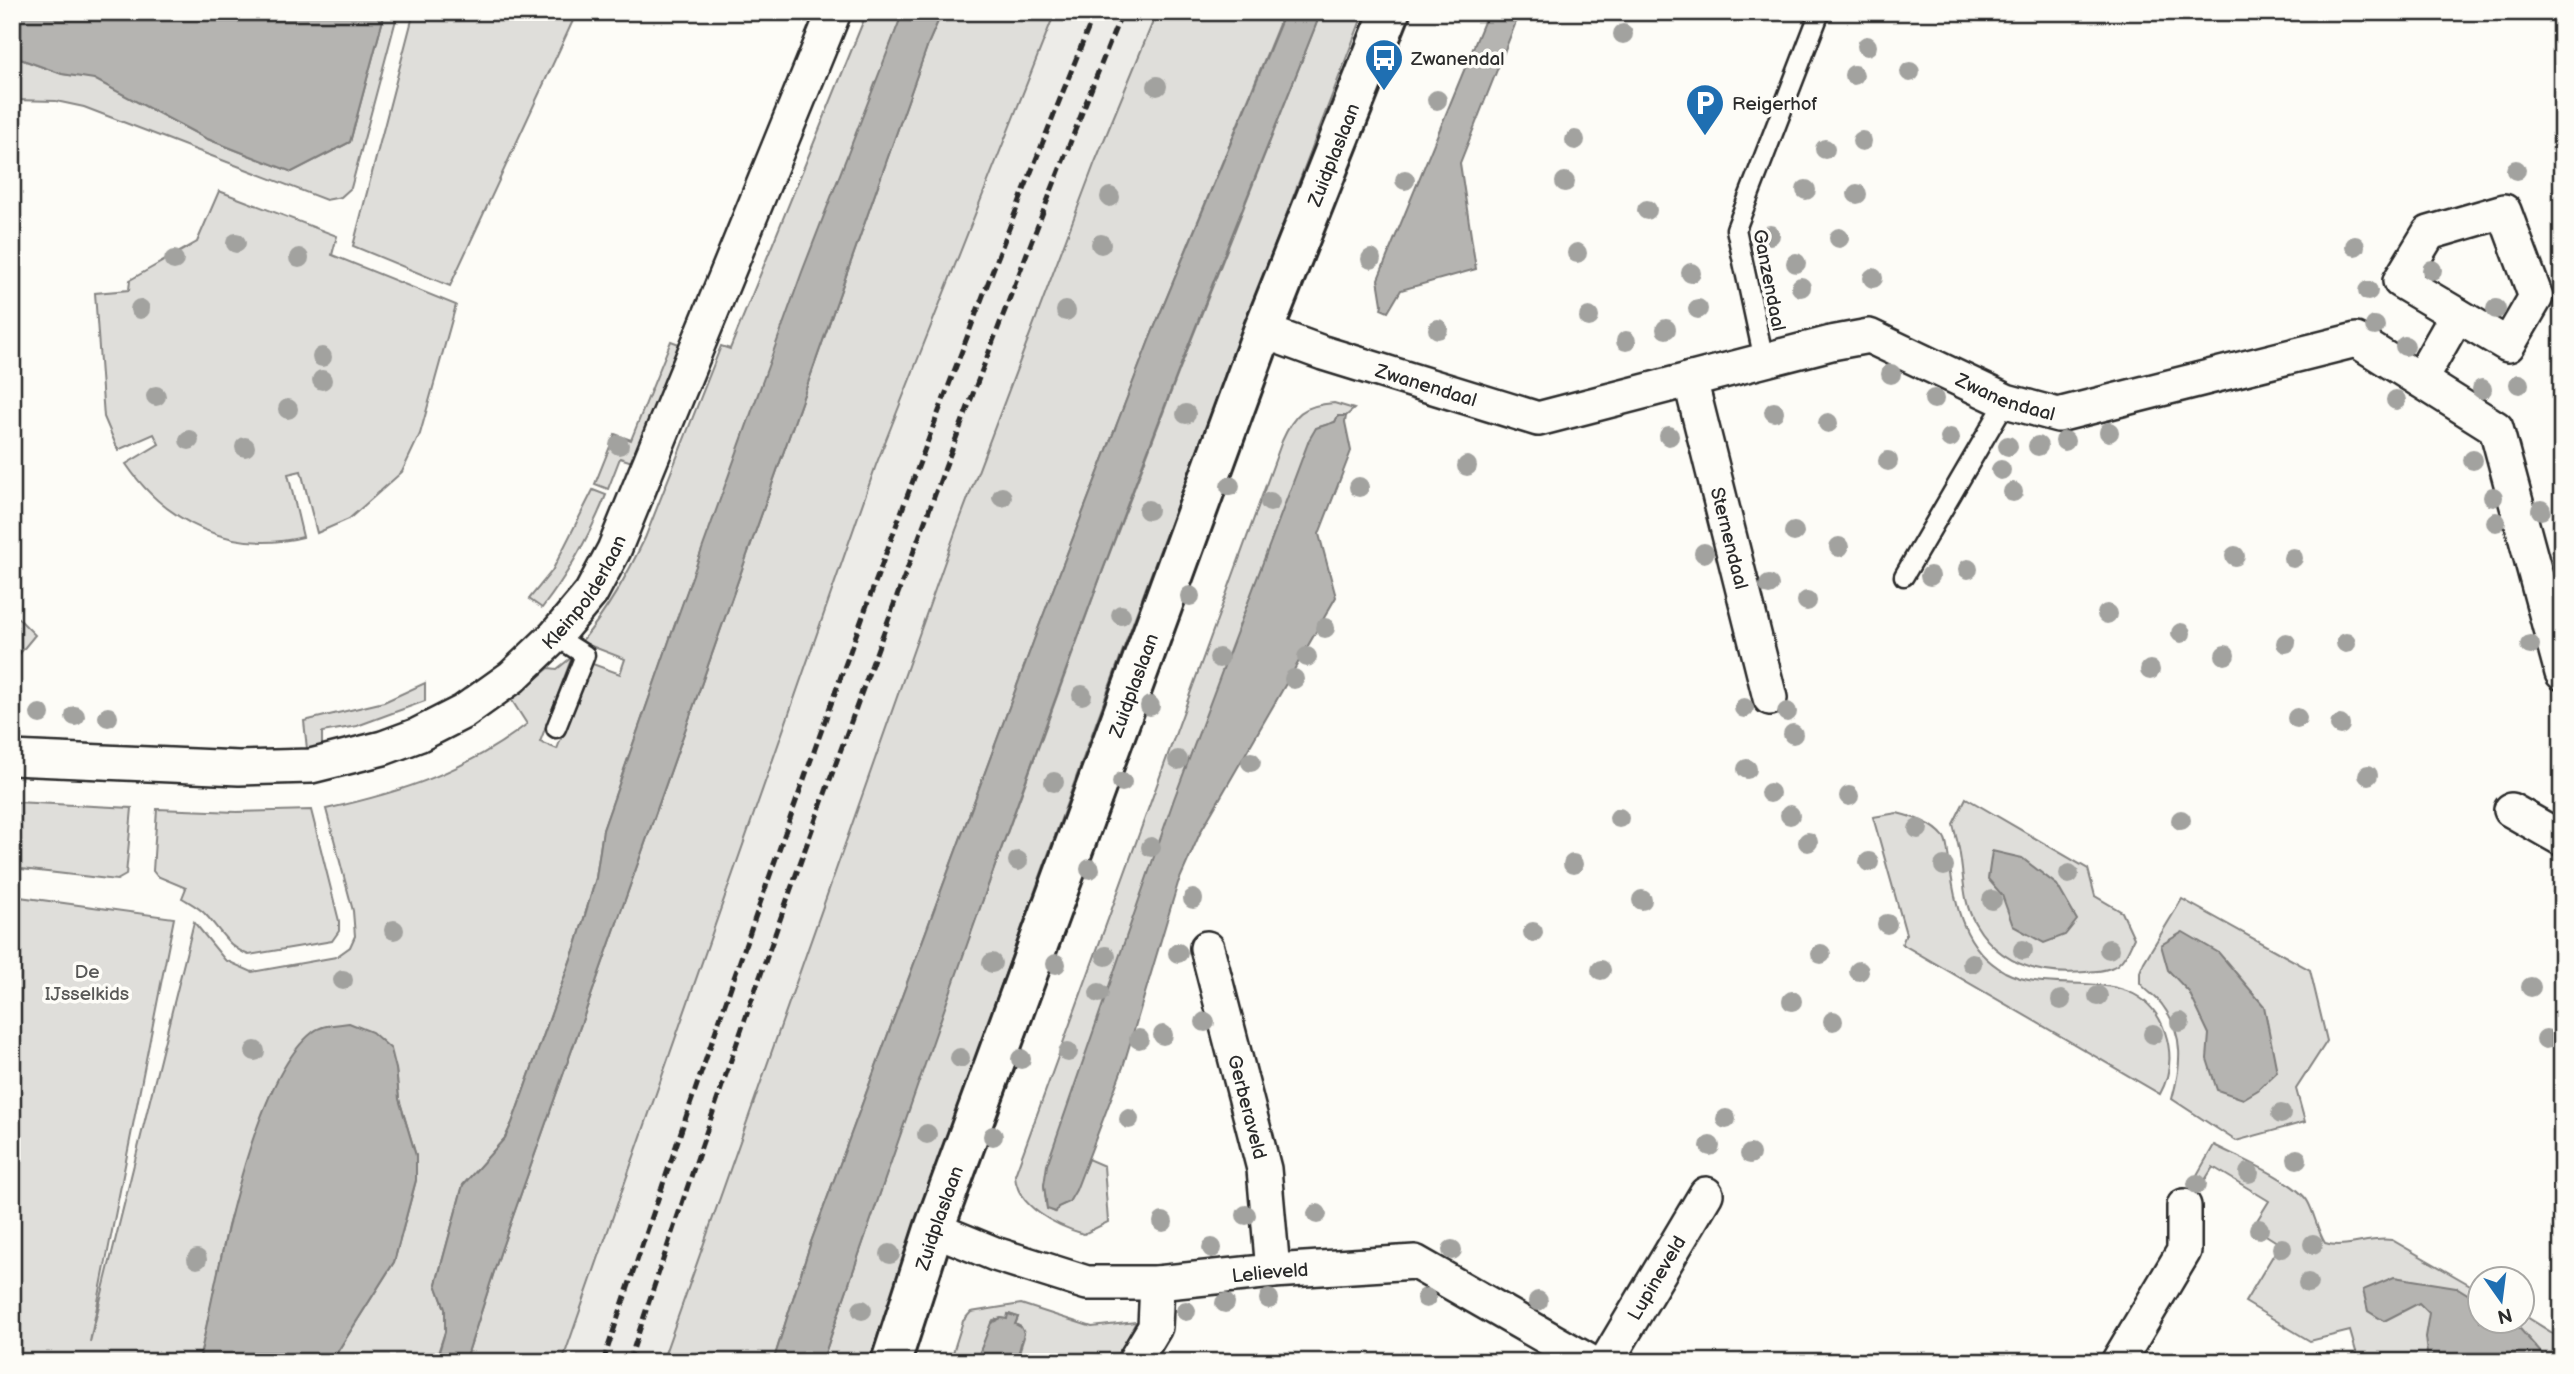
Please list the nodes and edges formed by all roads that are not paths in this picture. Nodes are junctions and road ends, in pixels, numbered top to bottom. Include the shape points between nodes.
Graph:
1 (834, 12) edge
2 (1390, 12) edge
3 (1820, 12) edge
4 (2457, 315) dead end
5 (1263, 331) junction
6 (1764, 360) junction
7 (1690, 379) junction
8 (2420, 380) junction
9 (2006, 401) junction
10 (1905, 576) dead end
11 (555, 636) junction
12 (2562, 673) edge
13 (1770, 698) dead end
14 (556, 727) dead end
15 (12, 758) edge
16 (2511, 810) dead end
17 (2562, 839) edge
18 (1207, 948) dead end
19 (1706, 1194) dead end
20 (2184, 1206) dead end
21 (934, 1229) junction
22 (1273, 1271) junction
23 (1157, 1283) junction
24 (891, 1362) edge
25 (1135, 1362) edge
26 (1590, 1362) edge
27 (1606, 1362) edge
28 (2118, 1362) edge

1 - 11 street, Kleinpolderlaan via 635,503 591,593
2 - 5 street, Zuidplaslaan
3 - 6 lane, Ganzendaal via 1736,229
4 - 8 street
5 - 7 street, Zwanendaal via 1538,419
5 - 21 street, Zuidplaslaan
6 - 7 street, Zwanendaal
6 - 9 street, Zwanendaal via 1869,336
7 - 13 street, Sternendaal
8 - 9 street, Zwanendaal via 2356,340 2058,415
8 - 12 street, Zwanendaal via 2496,428
9 - 10 lane
11 - 14 lane via 585,655
11 - 15 street, Kleinpolderlaan via 512,677 463,712 383,748 311,766 239,768
16 - 17 street
18 - 22 street, Gerberaveld via 1264,1169
19 - 27 street, Lupineveld
20 - 28 street via 2184,1251
21 - 23 street, Lelieveld via 1087,1283
21 - 24 street, Zuidplaslaan
22 - 23 street, Lelieveld
22 - 26 street, Lelieveld via 1415,1262
23 - 25 street via 1155,1327

